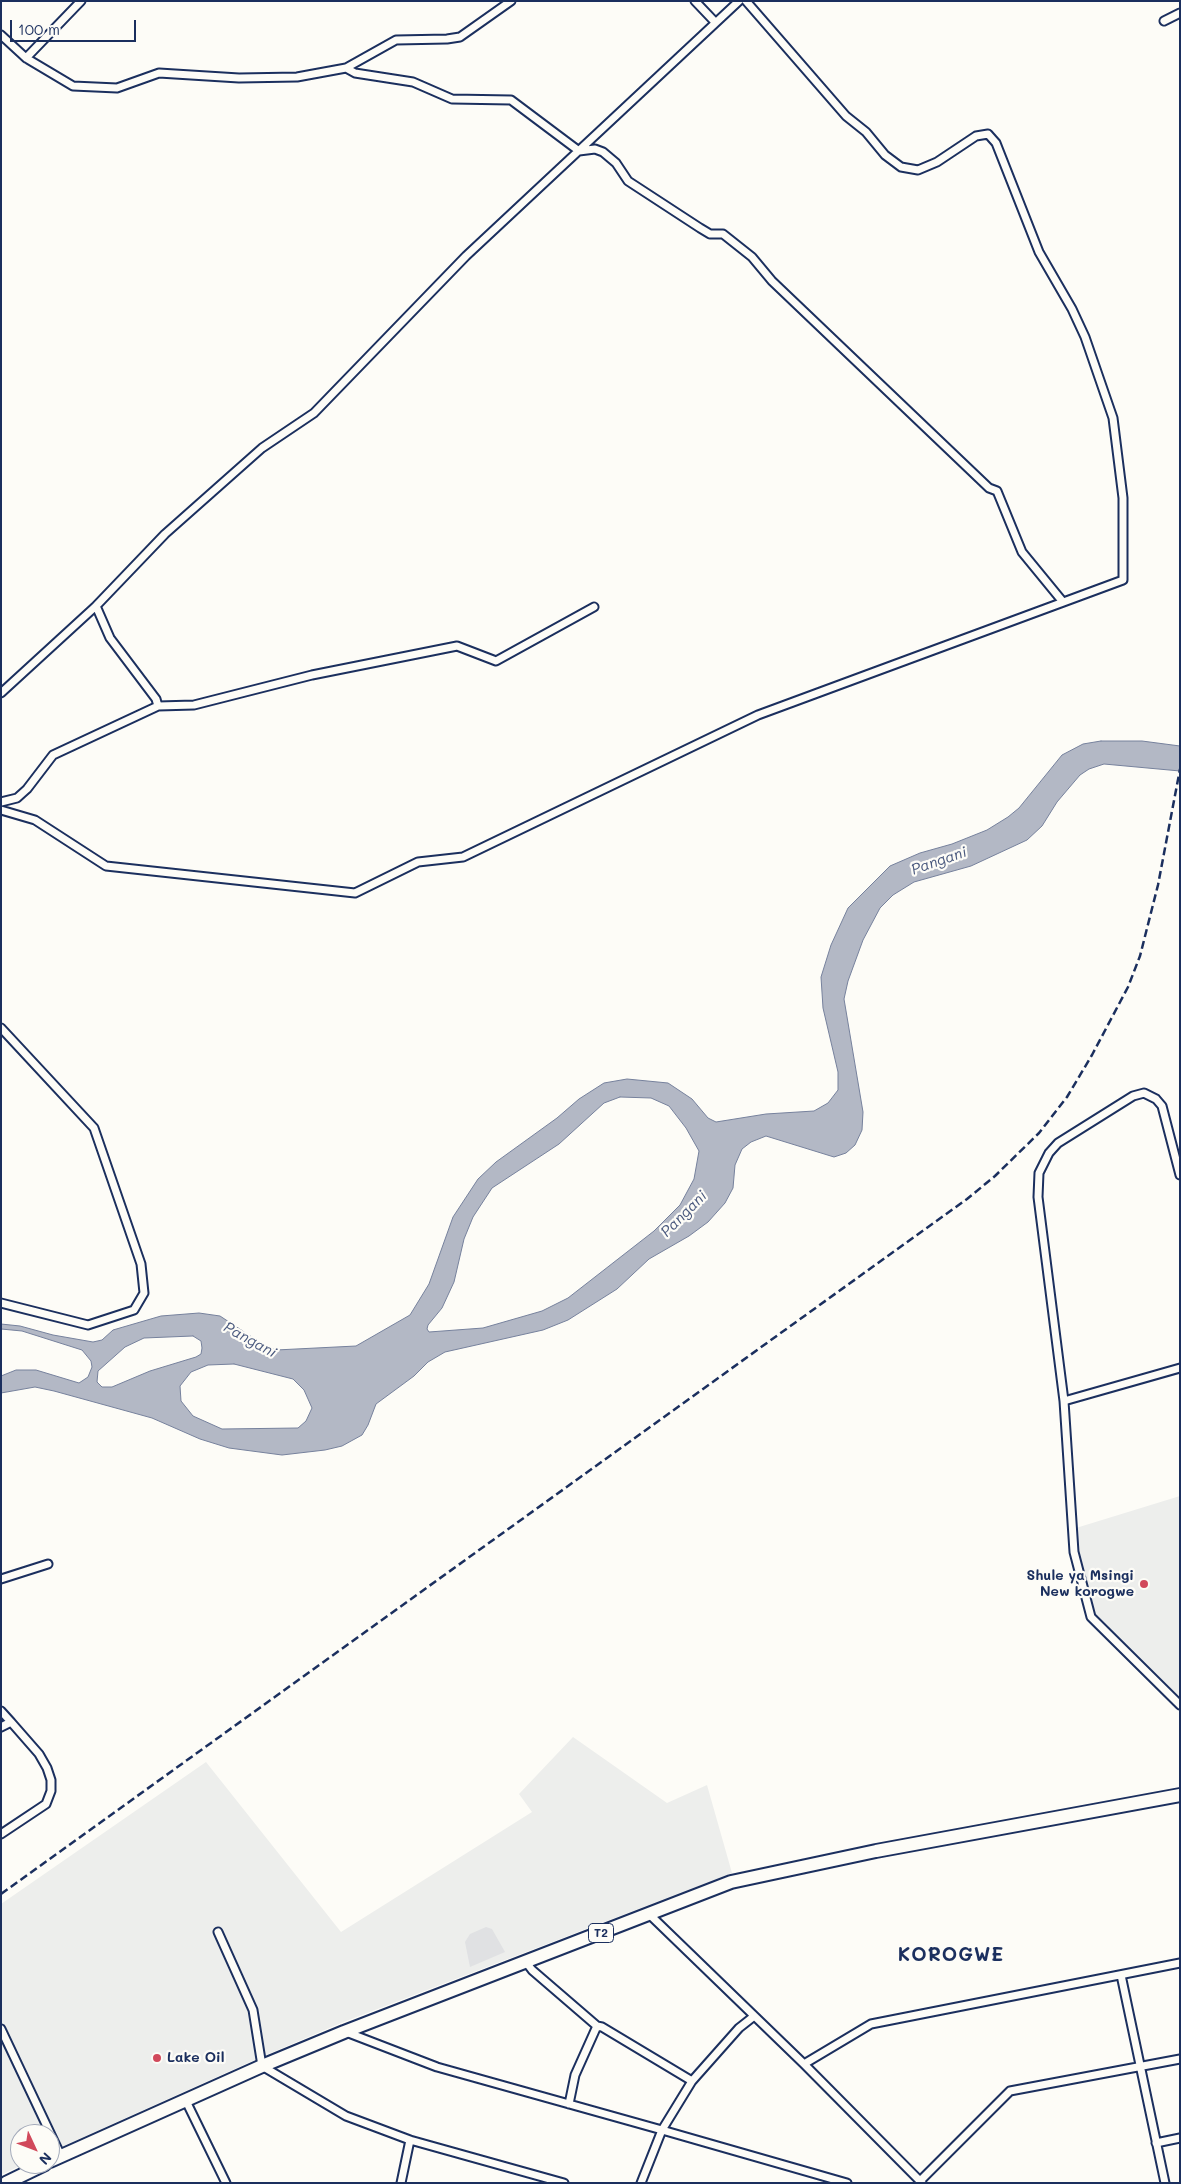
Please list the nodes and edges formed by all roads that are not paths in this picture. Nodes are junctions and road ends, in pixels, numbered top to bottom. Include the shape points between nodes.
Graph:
1 (82, 1) edge
2 (511, 1) edge
3 (695, 1) edge
4 (739, 1) edge
5 (746, 1) edge
6 (1180, 13) edge
7 (1164, 21) dead end
8 (715, 22) junction
9 (1, 35) edge
10 (26, 58) junction
11 (346, 68) junction
12 (579, 151) junction
13 (1063, 602) junction
14 (96, 606) junction
15 (594, 607) dead end
16 (1, 693) edge
17 (158, 706) junction
18 (1, 802) edge
19 (1, 810) edge
20 (1, 1028) edge
21 (1180, 1175) edge
22 (1, 1303) edge
23 (1180, 1368) edge
24 (1064, 1401) junction
25 (48, 1564) dead end
26 (1, 1579) edge
27 (1180, 1705) edge
28 (1, 1711) edge
29 (11, 1722) junction
30 (1, 1727) edge
31 (1180, 1795) edge
32 (1, 1834) edge
33 (648, 1914) junction
34 (218, 1932) dead end
35 (526, 1962) junction
36 (1180, 1963) edge
37 (1121, 1975) junction
38 (753, 2017) junction
39 (596, 2026) junction
40 (1, 2029) edge
41 (344, 2032) junction
42 (1180, 2059) edge
43 (804, 2064) junction
44 (262, 2066) junction
45 (1140, 2066) junction
46 (692, 2081) junction
47 (186, 2101) junction
48 (569, 2104) junction
49 (41, 2124) edge
50 (662, 2130) junction
51 (1180, 2138) edge
52 (410, 2140) junction
53 (1156, 2143) junction
54 (60, 2157) edge
55 (24, 2174) edge
56 (921, 2182) edge
57 (6, 2183) edge
58 (226, 2183) edge
59 (401, 2183) edge
60 (564, 2183) edge
61 (641, 2183) edge
62 (847, 2183) edge
63 (1165, 2183) edge

1 - 10 street
2 - 11 street via 460,37 396,40
3 - 8 street
4 - 8 street
5 - 13 street via 846,116 901,167 918,170 937,162 976,136 988,134 996,144 1040,252 1085,338 1113,418 1123,498 1123,580
6 - 7 street
8 - 12 street
9 - 10 street
10 - 11 street via 73,86 117,88 159,73 239,78 297,76
11 - 12 street via 355,73 414,82 452,99 511,100
12 - 13 street via 595,149 603,152 616,163 628,181 710,234 723,234 752,257 772,281 989,488 998,491 1022,552
12 - 14 street via 466,256 314,413 262,448 165,534
13 - 19 street via 758,715 463,857 418,862 355,893 106,866 35,820
14 - 16 street
14 - 17 street via 110,638
15 - 17 street via 496,661 457,646 312,675 194,705
17 - 18 street via 53,755 27,789 17,798
20 - 22 street via 94,1128 141,1264 144,1292 134,1310 88,1325
21 - 24 street via 1162,1106 1144,1093 1133,1096 1083,1127 1049,1153 1039,1173 1038,1197
23 - 24 street
24 - 27 street via 1074,1552 1091,1617
25 - 26 street
28 - 29 street
29 - 30 street
29 - 32 street via 39,1754 47,1768 52,1792 46,1804
31 - 33 highway, T2 via 876,1851 731,1882
33 - 35 highway, T2
33 - 38 street
34 - 44 street via 253,2010
35 - 39 street
35 - 41 highway, T2
36 - 37 street
37 - 43 street via 871,2024
37 - 45 street
38 - 43 street
38 - 46 street via 739,2028
39 - 46 street
39 - 48 street via 575,2075
40 - 49 street
41 - 44 highway, T2
41 - 48 street via 437,2067
42 - 45 street
43 - 56 street
44 - 47 highway, T2
44 - 52 street via 346,2116
45 - 53 street
45 - 56 street via 1010,2091
46 - 50 street
47 - 54 highway, T2
47 - 58 street
48 - 50 street
50 - 61 street
50 - 62 street
51 - 53 street
52 - 59 street
52 - 60 street
53 - 63 street
55 - 57 highway

